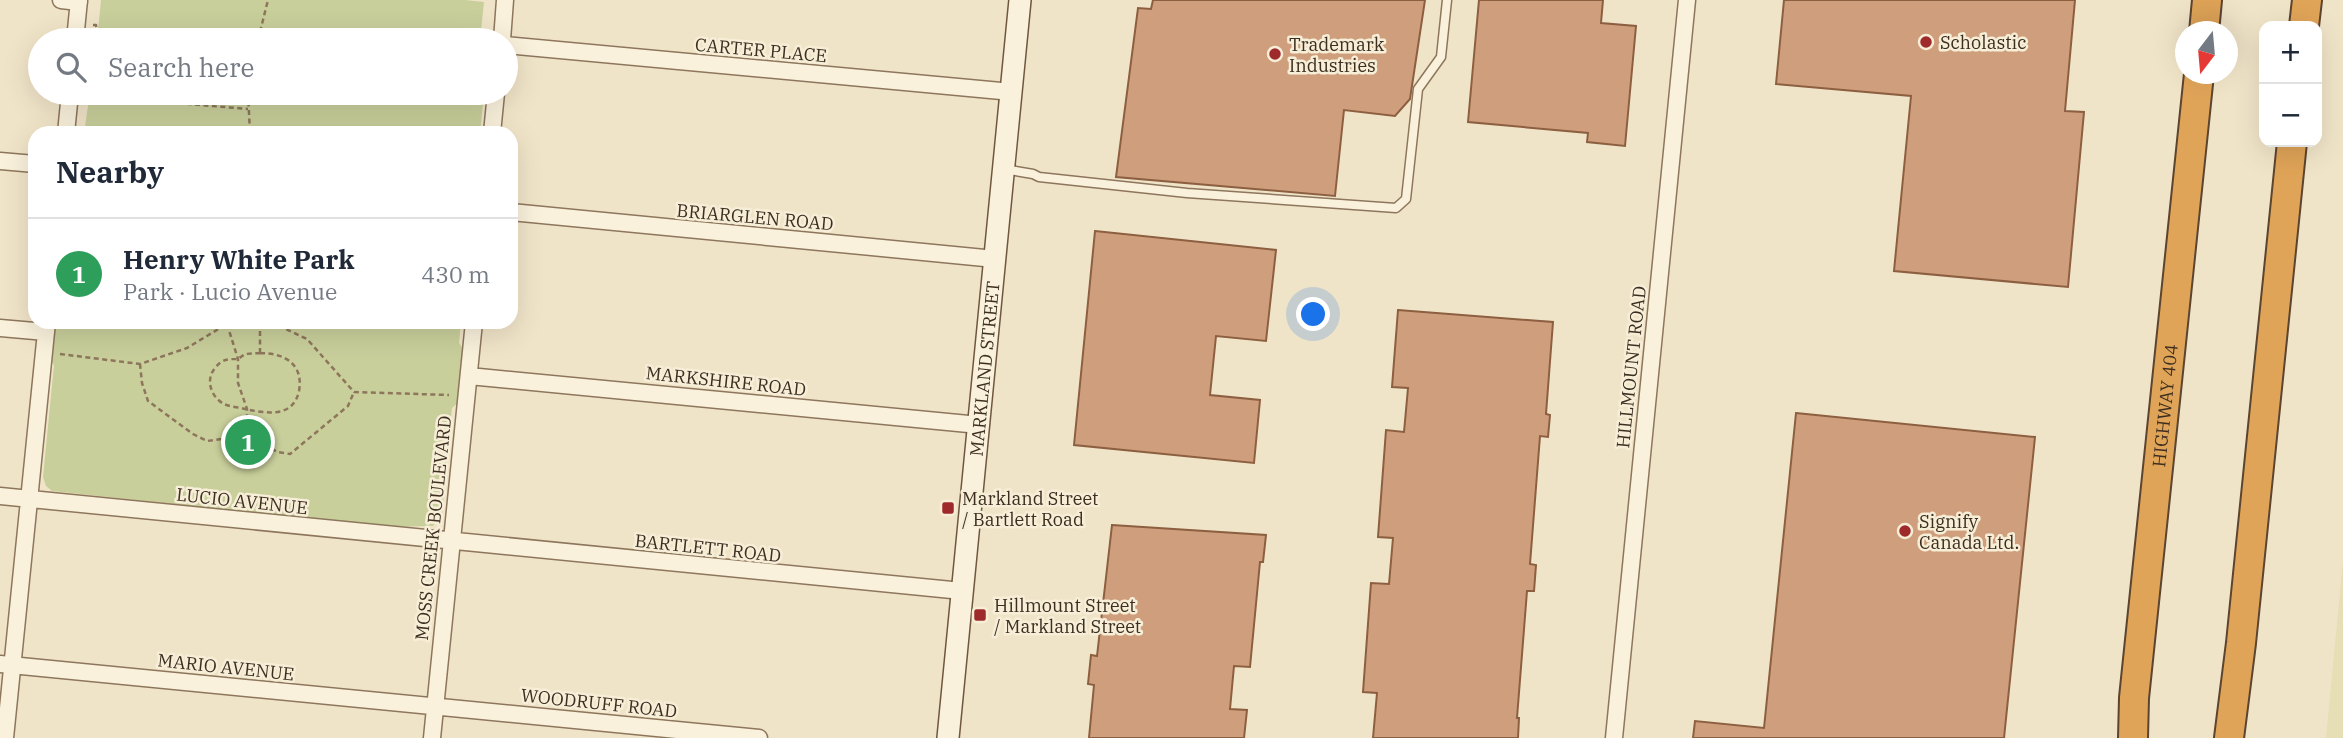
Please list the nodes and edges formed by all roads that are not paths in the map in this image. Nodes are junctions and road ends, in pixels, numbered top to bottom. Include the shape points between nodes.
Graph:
1 (61, 0) edge
2 (505, 0) edge
3 (1020, 0) edge
4 (1447, 0) edge
5 (1687, 0) edge
6 (2207, 0) edge
7 (2306, 0) edge
8 (79, 1) edge
9 (2205, 21) edge
10 (2304, 21) edge
11 (76, 28) edge
12 (503, 28) edge
13 (518, 46) edge
14 (2198, 84) edge
15 (1012, 92) junction
16 (69, 105) edge
17 (495, 105) edge
18 (67, 126) edge
19 (493, 126) edge
20 (2291, 147) edge
21 (0, 161) edge
22 (28, 163) edge
23 (1004, 169) junction
24 (518, 213) edge
25 (995, 259) junction
26 (28, 327) edge
27 (0, 328) edge
28 (46, 329) edge
29 (473, 329) edge
30 (469, 376) junction
31 (979, 425) junction
32 (0, 496) edge
33 (30, 499) junction
34 (450, 542) junction
35 (962, 591) junction
36 (2241, 643) junction
37 (7, 664) edge
38 (2134, 698) junction
39 (435, 707) junction
40 (5, 738) edge
41 (432, 738) edge
42 (759, 738) edge
43 (948, 738) edge
44 (1614, 738) edge
45 (2123, 738) edge
46 (2133, 738) edge
47 (2229, 738) edge
48 (2244, 738) edge

1 - 8 street
2 - 12 street
3 - 15 street, MARKLAND STREET
4 - 23 lane via 1441,57 1419,89 1406,199 1396,208 1187,193
5 - 44 street, HILLMOUNT ROAD
6 - 9 highway
7 - 10 highway
8 - 11 street
13 - 15 street, CARTER PLACE
14 - 38 highway, HIGHWAY 404
15 - 23 street, MARKLAND STREET
16 - 18 street
17 - 19 street
20 - 36 highway
21 - 22 street
23 - 25 street, MARKLAND STREET
24 - 25 street, BRIARGLEN ROAD
25 - 31 street, MARKLAND STREET
26 - 27 street
28 - 33 street
29 - 30 street, MOSS CREEK BOULEVARD
30 - 31 street, MARKSHIRE ROAD
30 - 34 street, MOSS CREEK BOULEVARD
31 - 35 street, MARKLAND STREET
32 - 33 street, LUCIO AVENUE
33 - 34 street, LUCIO AVENUE
33 - 37 street
34 - 35 street, BARTLETT ROAD
34 - 39 street, MOSS CREEK BOULEVARD
35 - 43 street, MARKLAND STREET
36 - 47 highway
36 - 48 highway
37 - 39 street, MARIO AVENUE
37 - 40 street
38 - 45 highway
38 - 46 highway, HIGHWAY 404
39 - 41 street, MOSS CREEK BOULEVARD
39 - 42 street, WOODRUFF ROAD

